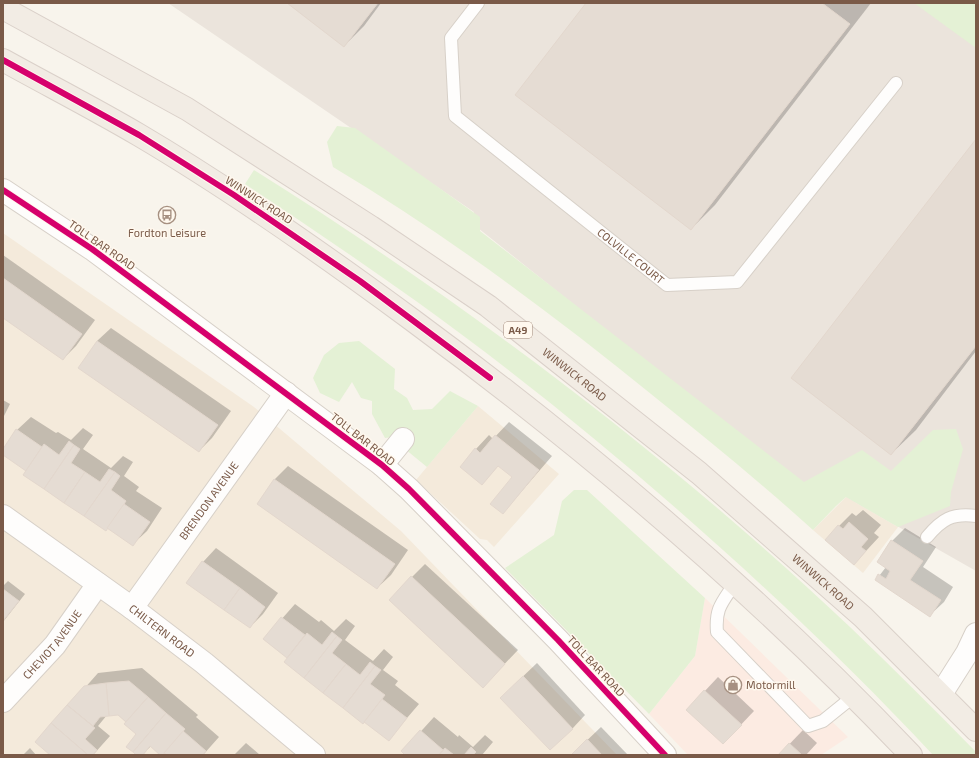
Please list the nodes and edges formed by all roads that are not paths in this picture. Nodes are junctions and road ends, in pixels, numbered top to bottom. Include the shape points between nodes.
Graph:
1 (478, 3) edge
2 (3, 8) edge
3 (3, 60) edge
4 (896, 83) dead end
5 (3, 190) edge
6 (286, 393) junction
7 (403, 439) dead end
8 (382, 465) junction
9 (3, 516) edge
10 (976, 516) edge
11 (927, 537) dead end
12 (735, 583) junction
13 (98, 584) junction
14 (132, 608) junction
15 (976, 634) edge
16 (941, 694) junction
17 (854, 696) junction
18 (3, 701) edge
19 (976, 730) edge
20 (314, 755) edge
21 (665, 755) edge
22 (910, 755) edge

1 - 4 lane, COLVILLE COURT via 451,38 455,116 667,284 737,282
2 - 16 highway, WINWICK ROAD / A49 via 194,113 488,306 699,473 863,617
3 - 12 highway, WINWICK ROAD via 139,135 292,233 360,281 490,378 595,461
5 - 6 street, TOLL BAR ROAD via 92,249
6 - 8 street, TOLL BAR ROAD
6 - 14 street, BRENDON AVENUE
7 - 8 street, TOLL BAR ROAD
8 - 21 street, TOLL BAR ROAD via 553,634
9 - 13 street, CHILTERN ROAD
10 - 11 lane via 962,514 949,518 937,525
12 - 17 highway, WINWICK ROAD
12 - 17 lane via 716,617 717,632 808,726 823,721
13 - 14 street, CHILTERN ROAD
13 - 18 street, CHEVIOT AVENUE via 54,645
14 - 20 street, CHILTERN ROAD via 204,663
15 - 16 street via 964,659
16 - 19 highway, WINWICK ROAD / A49
17 - 22 highway, WINWICK ROAD

